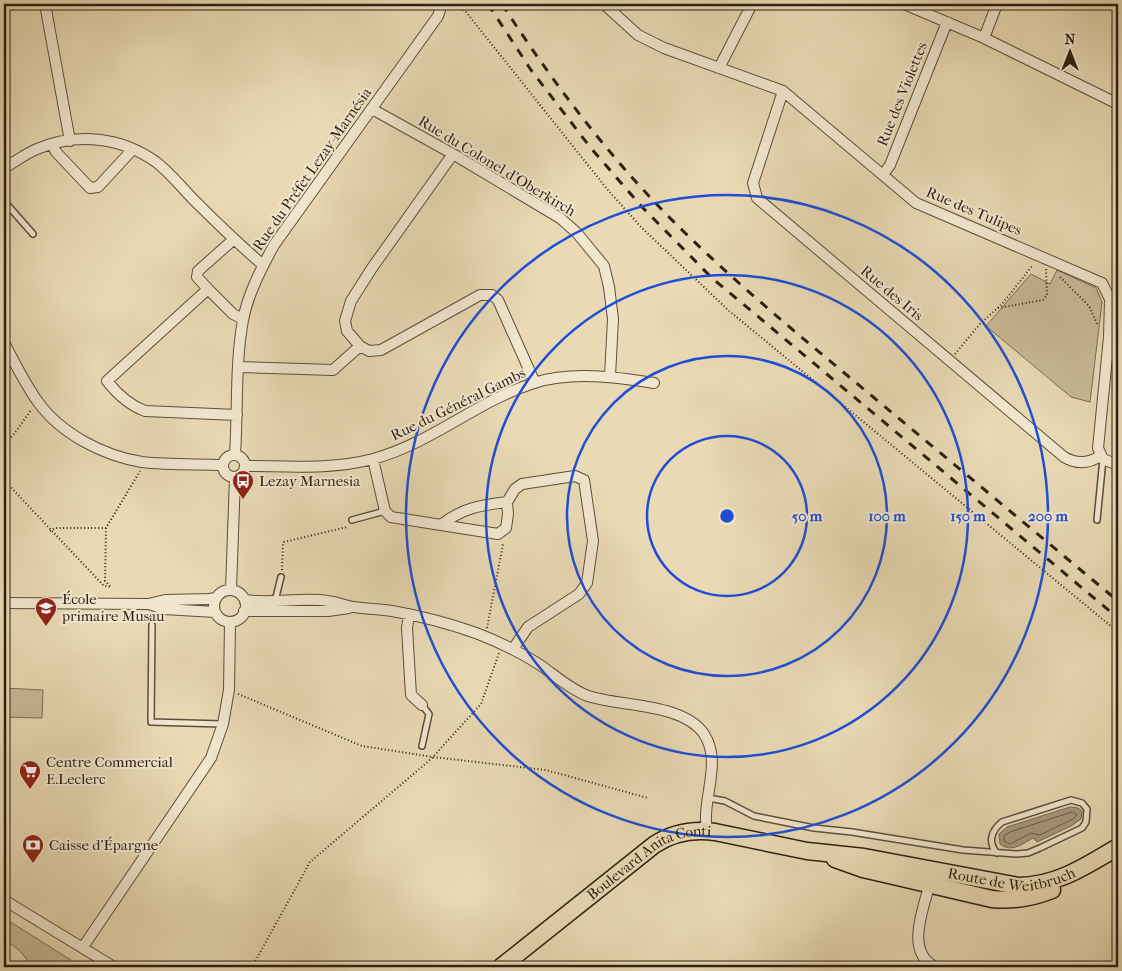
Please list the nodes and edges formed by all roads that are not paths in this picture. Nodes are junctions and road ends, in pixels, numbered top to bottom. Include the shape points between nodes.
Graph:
1 (45, 4) edge
2 (441, 4) edge
3 (604, 4) edge
4 (752, 4) edge
5 (904, 4) edge
6 (997, 4) edge
7 (947, 22) junction
8 (984, 38) junction
9 (719, 68) junction
10 (783, 91) junction
11 (1118, 104) edge
12 (372, 109) junction
13 (70, 140) junction
14 (52, 144) junction
15 (133, 149) junction
16 (453, 154) junction
17 (4, 168) edge
18 (884, 175) junction
19 (4, 201) edge
20 (33, 234) dead end
21 (233, 240) junction
22 (263, 266) junction
23 (208, 289) junction
24 (243, 319) junction
25 (4, 343) edge
26 (360, 346) junction
27 (238, 367) junction
28 (610, 376) junction
29 (535, 382) junction
30 (654, 382) dead end
31 (237, 415) junction
32 (235, 454) junction
33 (1102, 458) junction
34 (373, 459) junction
35 (222, 465) junction
36 (1118, 465) edge
37 (245, 466) junction
38 (235, 477) junction
39 (506, 502) junction
40 (384, 511) junction
41 (352, 520) road end
42 (1097, 520) dead end
43 (441, 524) junction
44 (282, 577) road end
45 (231, 590) junction
46 (216, 598) junction
47 (245, 600) junction
48 (275, 601) junction
49 (4, 603) edge
50 (148, 604) junction
51 (355, 607) junction
52 (244, 611) junction
53 (215, 612) junction
54 (270, 612) junction
55 (409, 614) junction
56 (230, 622) junction
57 (152, 625) dead end
58 (512, 650) junction
59 (422, 705) joint
60 (224, 724) junction
61 (422, 746) dead end
62 (708, 798) junction
63 (707, 831) junction
64 (1118, 846) edge
65 (997, 852) junction
66 (932, 875) junction
67 (4, 900) edge
68 (82, 947) junction
69 (114, 967) edge
70 (502, 967) edge
71 (936, 967) edge

1 - 13 street
2 - 12 street, Rue du Préfet Lezay-Marnésia via 438,16
3 - 9 street, Rue des Tulipes via 638,36
4 - 9 street
5 - 7 street
6 - 8 street
7 - 8 street
7 - 18 street, Rue des Violettes
8 - 11 street
9 - 10 street, Rue des Tulipes
10 - 18 street, Rue des Tulipes
10 - 33 street, Rue des Iris via 753,183 757,198 1064,457 1087,463
12 - 16 street, Rue du Colonel d'Oberkirch
12 - 22 street, Rue du Préfet Lezay-Marnésia
13 - 14 street
13 - 15 street via 95,138
14 - 15 street via 90,188 98,187
14 - 17 street
15 - 21 street via 157,163
16 - 26 street via 351,301 346,321 348,331
16 - 28 street, Rue du Colonel d'Oberkirch via 560,218 604,266 613,319
18 - 33 street, Rue des Tulipes via 916,203 1102,284 1110,299 1108,355 1098,436
19 - 20 lane
21 - 22 street
21 - 23 street via 198,271 197,277
22 - 24 street, Rue du Préfet Lezay-Marnésia
23 - 24 street via 233,314
23 - 31 street via 107,381 116,393 145,411
24 - 27 street, Rue du Préfet Lezay-Marnésia
25 - 35 street via 38,403 68,431 88,443 142,462
26 - 27 street via 333,370
26 - 29 street via 369,351 381,350 480,295 492,295 498,300
27 - 31 street, Rue du Préfet Lezay-Marnésia
28 - 29 street, Rue du Général Gambs
28 - 30 street, Rue du Général Gambs
29 - 34 street, Rue du Général Gambs via 506,394 415,445
31 - 32 street, Rue du Préfet Lezay-Marnésia
32 - 35 street via 225,458
32 - 37 street via 241,457
33 - 36 street
33 - 42 lane
34 - 37 street, Rue du Général Gambs via 333,466
34 - 40 street
35 - 38 street via 224,472
37 - 38 street via 243,472
38 - 45 street
39 - 43 street via 475,506
39 - 43 street via 506,528 498,534
39 - 58 street via 514,489 522,484 574,476 584,480 593,541 587,583 580,594 528,628
40 - 41 lane
40 - 43 street via 391,517
44 - 48 lane
45 - 46 street via 222,591
45 - 47 street via 241,594
46 - 50 street via 164,600
46 - 53 street
47 - 48 street
47 - 52 street
48 - 51 street via 328,601
48 - 54 lane
49 - 50 street
50 - 53 street via 164,609
51 - 54 street
51 - 55 street
52 - 54 street
52 - 56 street via 239,619
53 - 56 street
55 - 58 street via 443,622
55 - 59 street via 411,695
56 - 60 street via 229,690
57 - 60 lane via 151,722
58 - 62 street via 588,696 676,714 694,723 707,740 711,752
59 - 61 lane via 429,714
60 - 68 street via 211,758
62 - 63 street
62 - 65 lane via 754,816 814,828
63 - 66 main road, Boulevard Anita Conti via 820,853 864,857
63 - 70 main road, Boulevard Anita Conti via 686,832 657,843
64 - 66 main road, Route de Weitbruch via 1058,887 1021,899 992,898
65 - 65 lane via 1028,853 1082,828 1087,809 1082,802 1071,800 1002,822 994,830 992,838
66 - 71 street, Route de Weitbruch via 918,939 922,956
67 - 68 street
68 - 69 street

